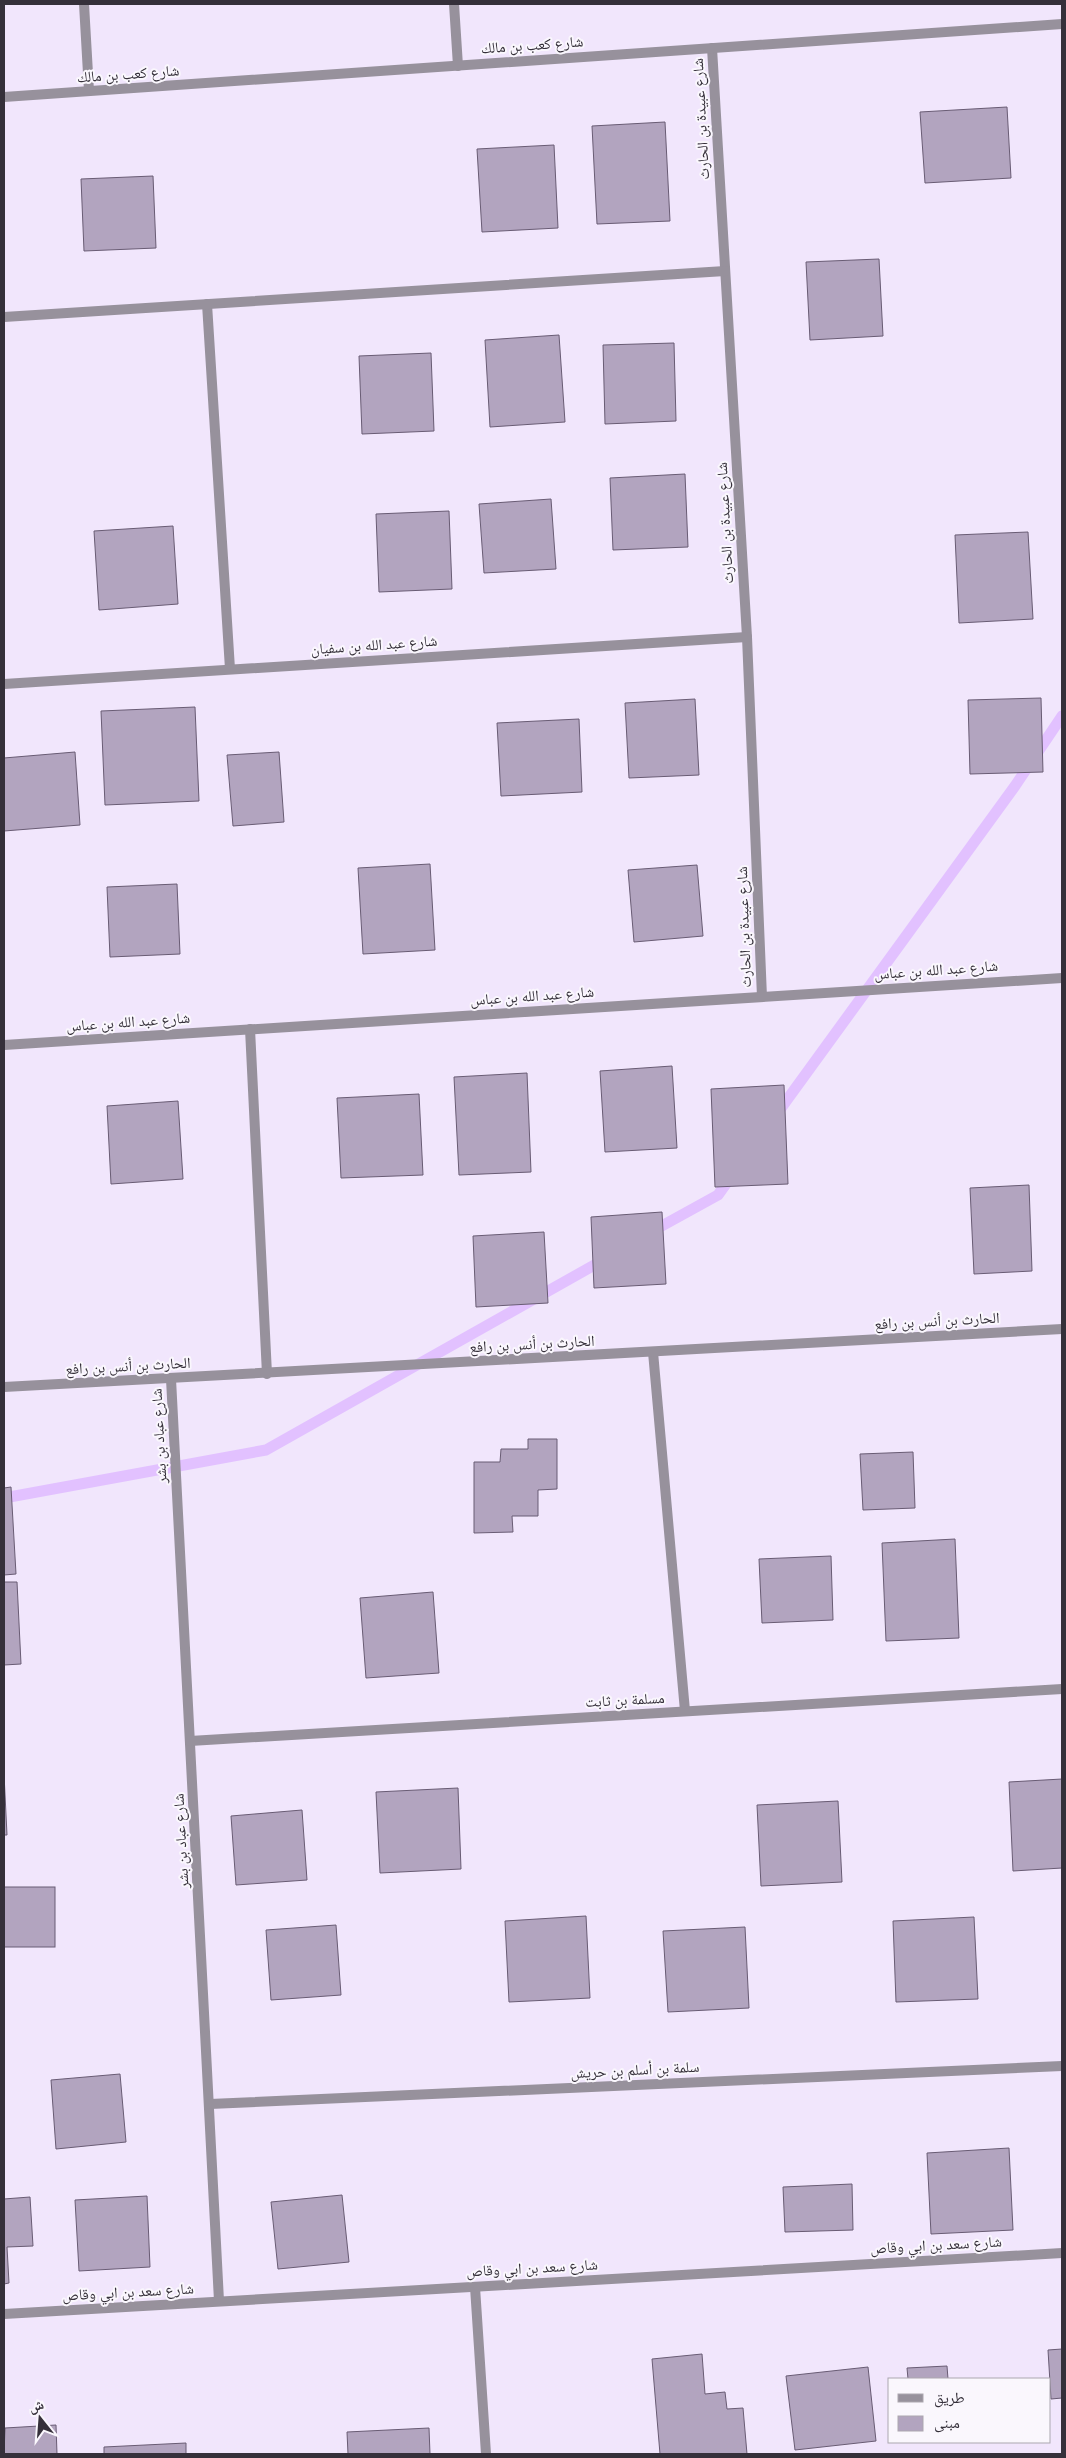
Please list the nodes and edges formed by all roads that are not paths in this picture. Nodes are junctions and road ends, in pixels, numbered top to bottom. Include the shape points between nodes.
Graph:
1 (84, 4) edge
2 (454, 4) edge
3 (1062, 24) edge
4 (712, 48) junction
5 (458, 66) junction
6 (89, 91) junction
7 (4, 97) edge
8 (725, 271) junction
9 (207, 304) junction
10 (4, 317) edge
11 (746, 637) junction
12 (230, 669) junction
13 (4, 684) edge
14 (1062, 978) edge
15 (762, 997) junction
16 (250, 1030) junction
17 (4, 1045) edge
18 (1062, 1329) edge
19 (653, 1352) junction
20 (266, 1374) junction
21 (171, 1379) junction
22 (4, 1387) edge
23 (1062, 1689) edge
24 (685, 1712) junction
25 (190, 1741) junction
26 (1062, 2066) edge
27 (210, 2104) junction
28 (1062, 2253) edge
29 (475, 2287) junction
30 (219, 2301) junction
31 (4, 2314) edge
32 (486, 2454) edge

1 - 6 street
2 - 5 street
3 - 4 street, شارع كعب بن مالك
4 - 5 street, شارع كعب بن مالك
4 - 8 street, شارع عبيدة بن الحارث
5 - 6 street, شارع كعب بن مالك
6 - 7 street, شارع كعب بن مالك
8 - 9 street
8 - 11 street, شارع عبيدة بن الحارث
9 - 10 street
9 - 12 street
11 - 12 street, شارع عبد الله بن سفيان
11 - 15 street, شارع عبيدة بن الحارث
12 - 13 street, شارع عبد الله بن سفيان
14 - 15 street, شارع عبد الله بن عباس
15 - 16 street, شارع عبد الله بن عباس
16 - 17 street, شارع عبد الله بن عباس
16 - 20 street
18 - 19 street, الحارث بن أنس بن رافع
19 - 20 street, الحارث بن أنس بن رافع
19 - 24 street
20 - 21 street, الحارث بن أنس بن رافع
21 - 22 street, الحارث بن أنس بن رافع
21 - 25 street, شارع عباد بن بشر
23 - 24 street, مسلمة بن ثابت
24 - 25 street, مسلمة بن ثابت
25 - 27 street, شارع عباد بن بشر
26 - 27 street, سلمة بن أسلم بن حريش
27 - 30 street, شارع عباد بن بشر
28 - 29 street, شارع سعد بن ابي وقاص
29 - 30 street, شارع سعد بن ابي وقاص
29 - 32 street
30 - 31 street, شارع سعد بن ابي وقاص

